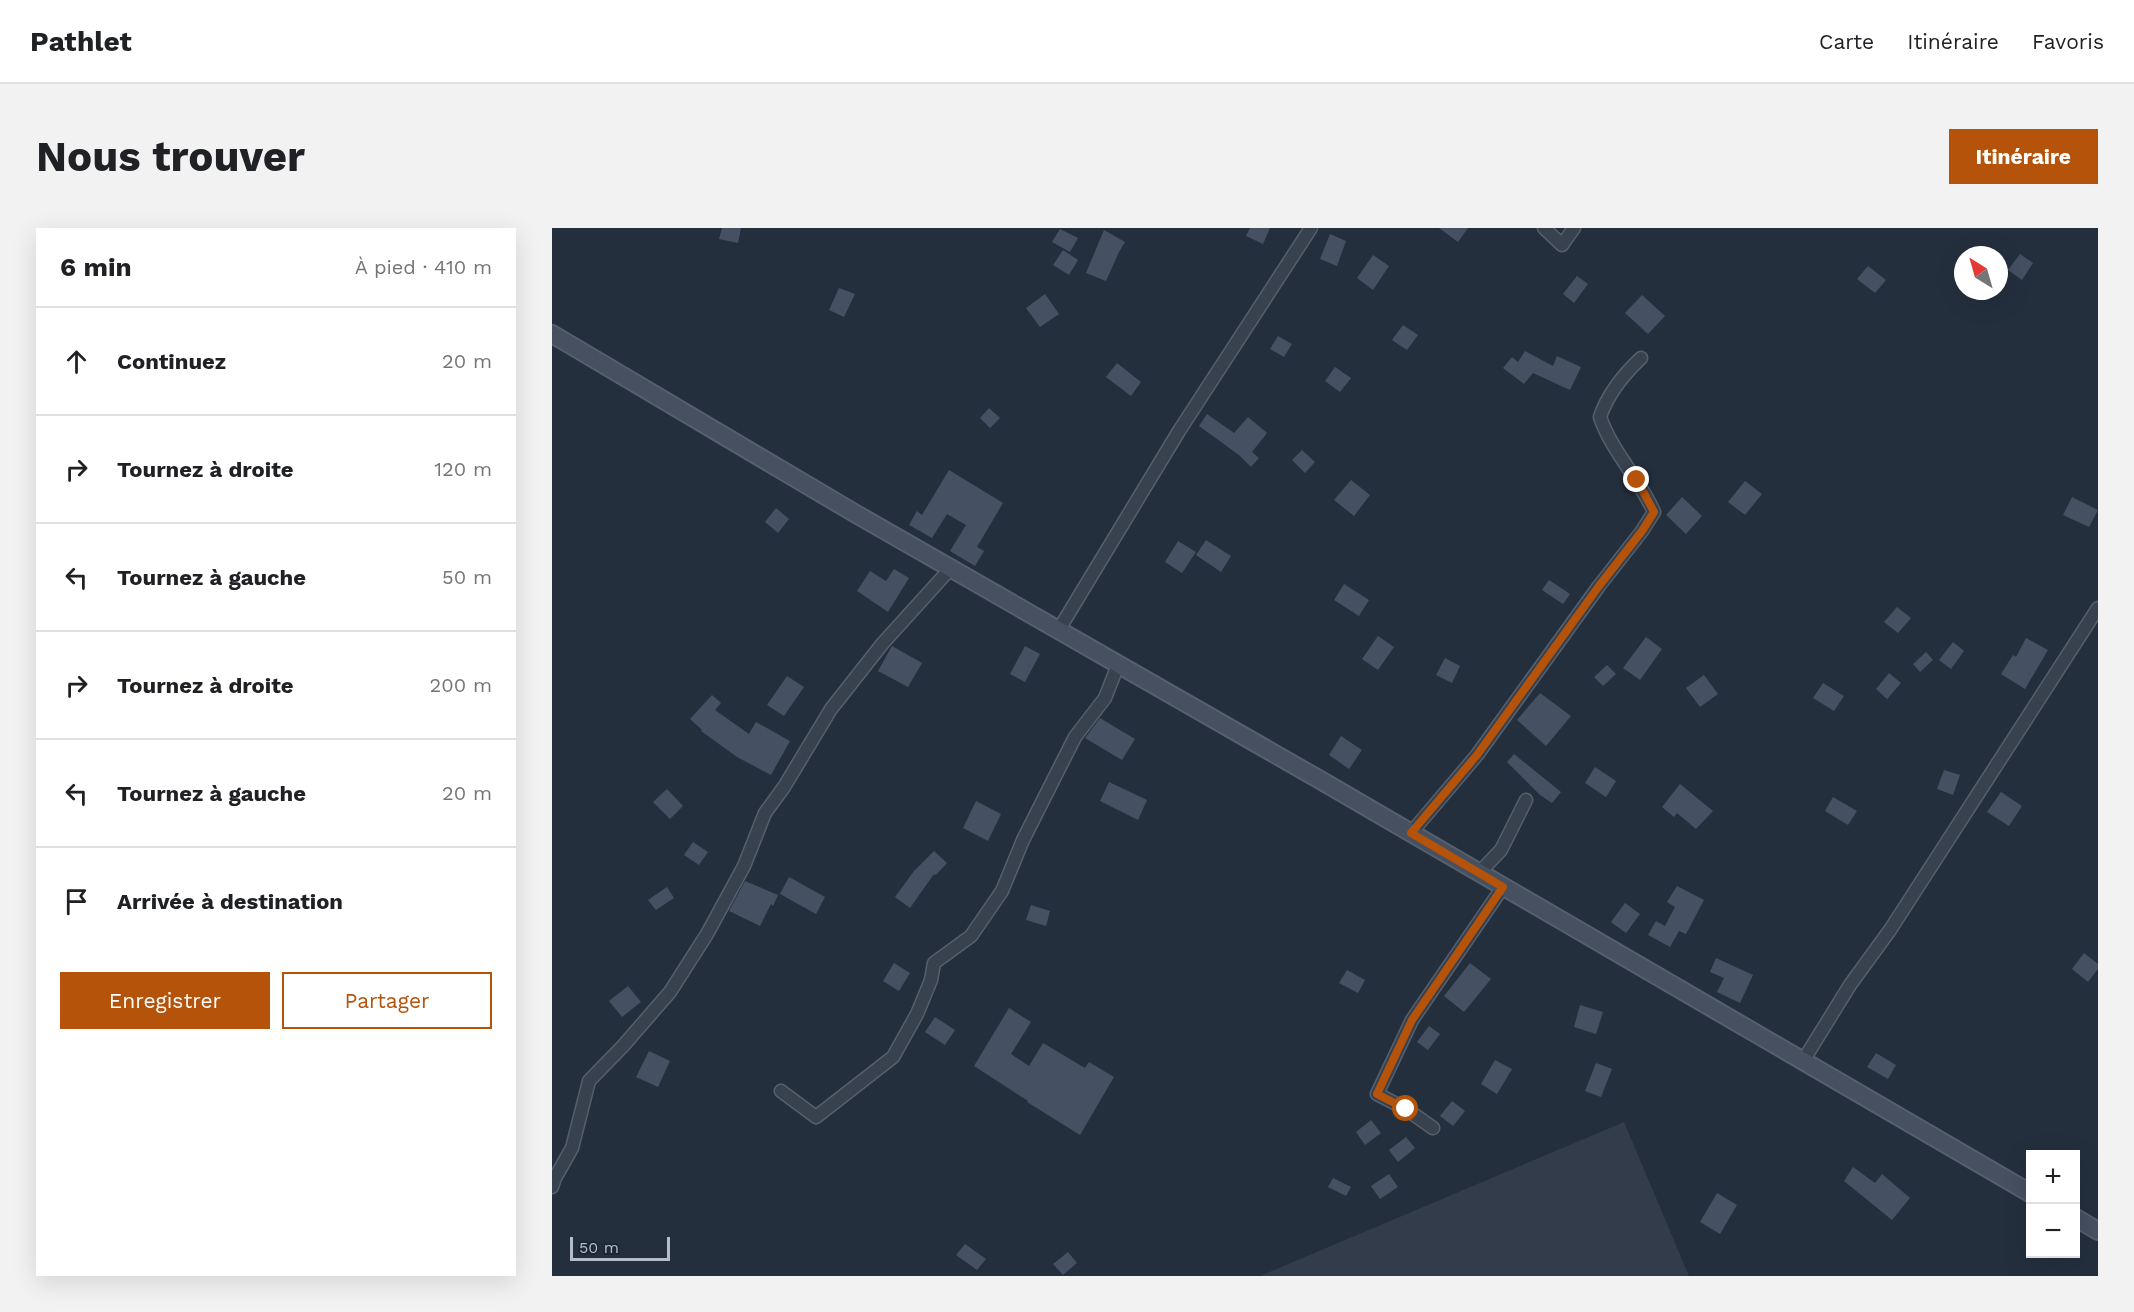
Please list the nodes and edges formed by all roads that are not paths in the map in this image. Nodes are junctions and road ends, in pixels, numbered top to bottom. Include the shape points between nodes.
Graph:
1 (1311, 228) edge
2 (1544, 228) edge
3 (1574, 228) edge
4 (554, 340) edge
5 (1641, 358) dead end
6 (951, 568) junction
7 (2098, 608) edge
8 (1059, 631) junction
9 (1118, 665) junction
10 (1526, 800) dead end
11 (1411, 833) junction
12 (1479, 873) junction
13 (1503, 887) junction
14 (1803, 1060) junction
15 (781, 1091) dead end
16 (1433, 1128) dead end
17 (552, 1187) edge
18 (2026, 1190) edge
19 (2080, 1220) edge
20 (2098, 1231) edge

1 - 8 street via 1179,431
2 - 3 street via 1562,245
4 - 6 street
5 - 11 street via 1613,390 1600,417 1654,512 1477,755
6 - 8 street
6 - 17 street via 883,643 831,709 765,813 744,866 670,992 589,1081 572,1148
7 - 14 street
8 - 9 street
9 - 11 street
9 - 15 street via 1105,698 1075,737 1002,891 970,936 934,963 917,1014 893,1057 816,1117
10 - 12 street via 1501,850
11 - 12 street
12 - 13 street
13 - 14 street
13 - 16 street via 1412,1020 1377,1094
14 - 18 street
19 - 20 street

